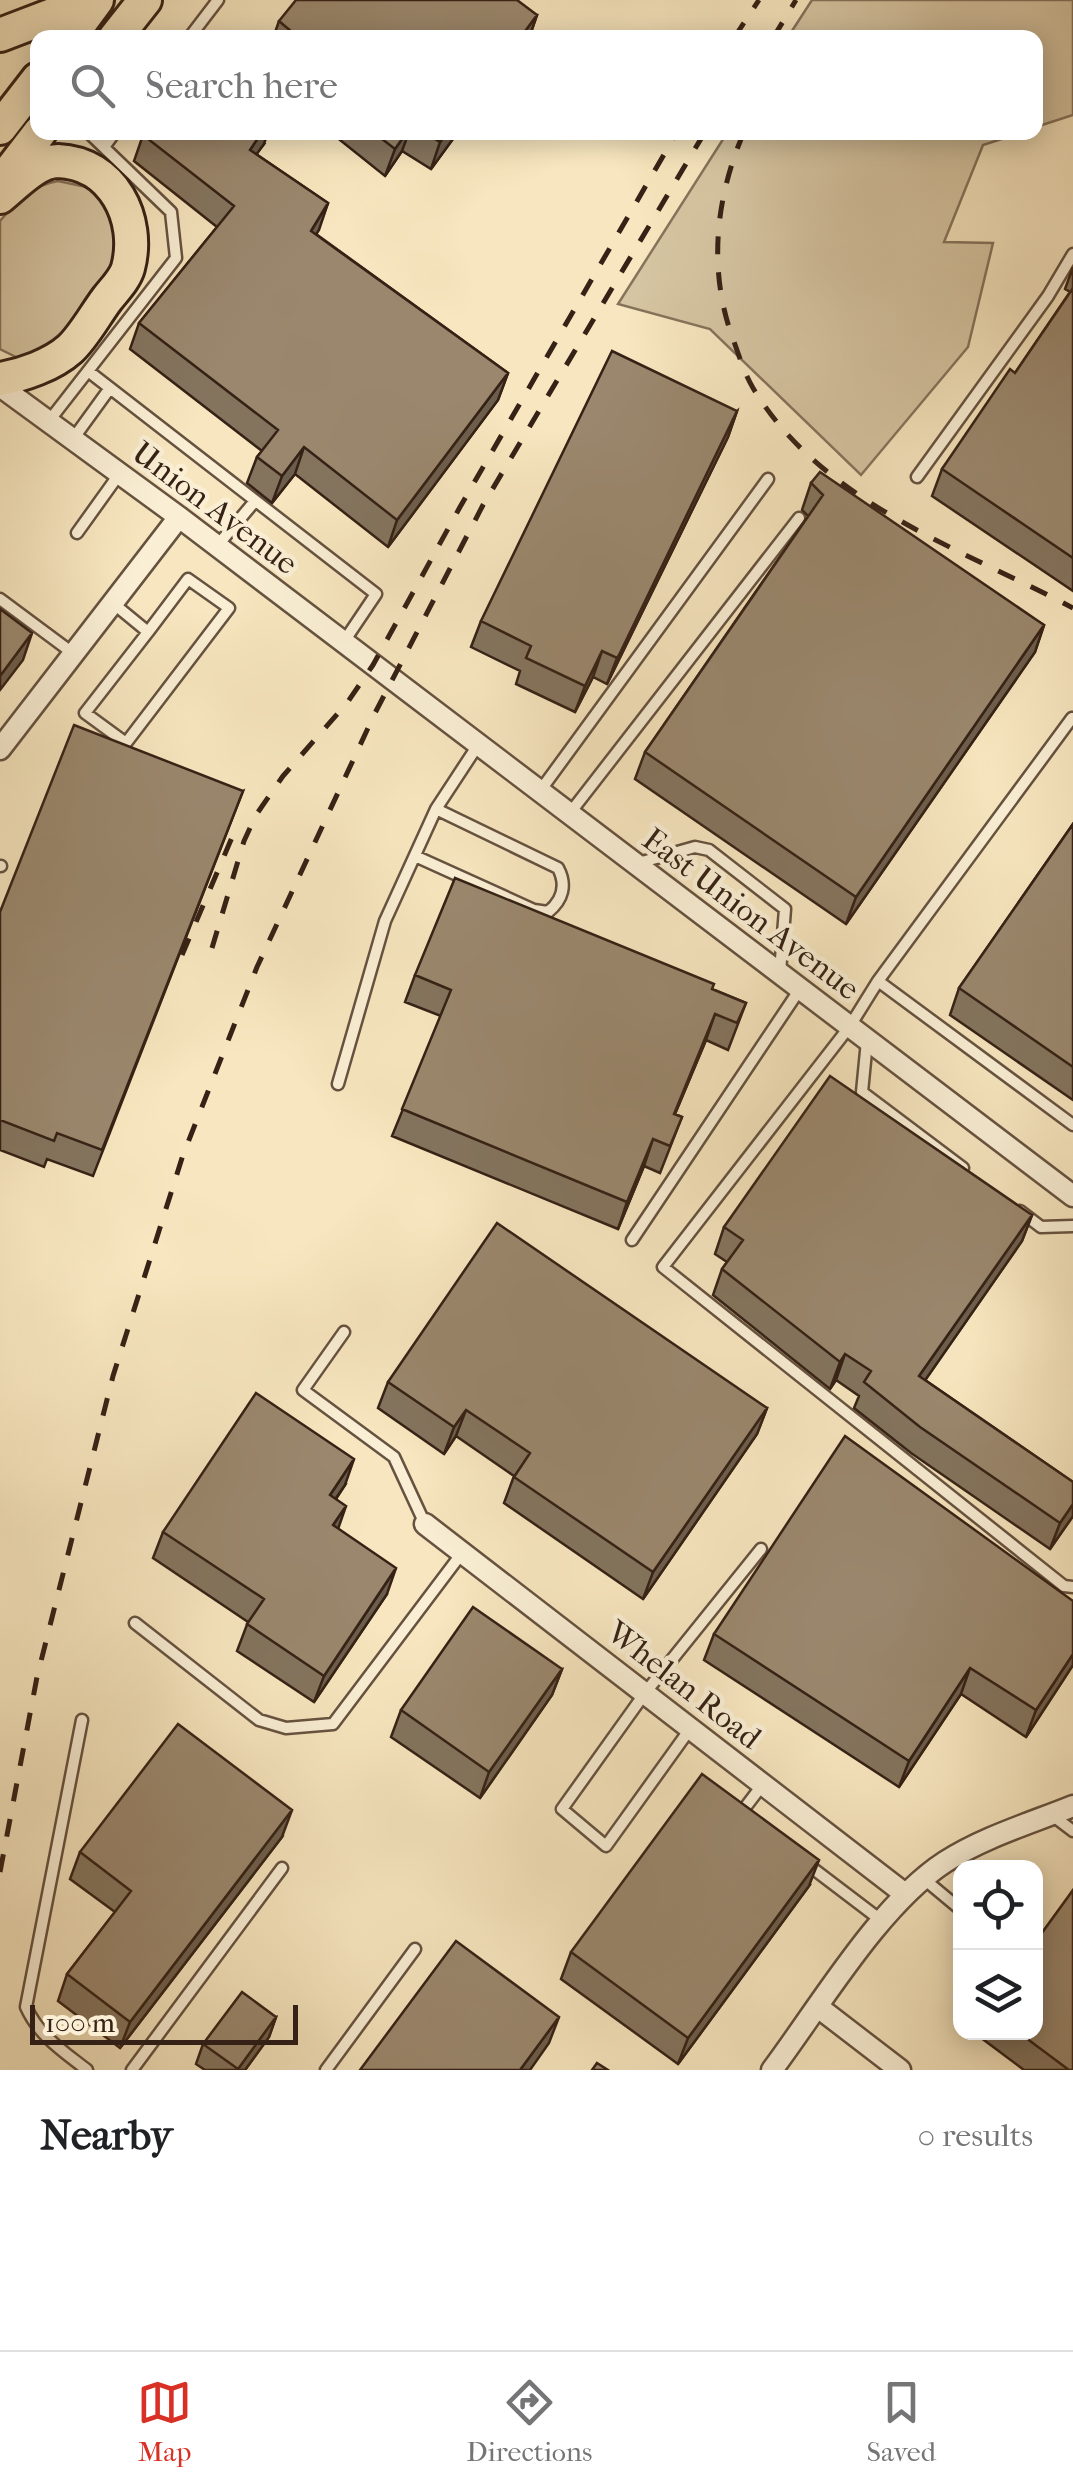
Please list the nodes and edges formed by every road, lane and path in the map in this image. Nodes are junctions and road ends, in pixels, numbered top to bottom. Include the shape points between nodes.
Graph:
1 (78, 0) edge
2 (97, 0) edge
3 (145, 0) edge
4 (218, 0) edge
5 (75, 30) edge
6 (124, 30) edge
7 (195, 30) edge
8 (0, 35) edge
9 (30, 89) edge
10 (0, 128) edge
11 (34, 140) edge
12 (97, 140) edge
13 (109, 140) edge
14 (104, 147) junction
15 (0, 184) edge
16 (0, 196) edge
17 (1073, 254) edge
18 (88, 371) junction
19 (0, 382) edge
20 (110, 388) junction
21 (49, 422) junction
22 (72, 439) junction
23 (120, 474) junction
24 (918, 477) dead end
25 (768, 478) dead end
26 (254, 502) junction
27 (180, 517) junction
28 (799, 518) dead end
29 (76, 533) dead end
30 (218, 546) junction
31 (0, 599) edge
32 (114, 604) junction
33 (148, 632) junction
34 (344, 643) junction
35 (74, 655) junction
36 (392, 680) joint
37 (1072, 718) edge
38 (478, 744) junction
39 (0, 749) edge
40 (540, 791) junction
41 (436, 808) junction
42 (569, 814) junction
43 (414, 856) junction
44 (635, 864) junction
45 (780, 974) junction
46 (878, 981) junction
47 (800, 989) junction
48 (858, 1033) junction
49 (338, 1084) dead end
50 (1073, 1125) edge
51 (966, 1171) edge
52 (1073, 1196) edge
53 (1011, 1204) edge
54 (1073, 1226) edge
55 (632, 1240) dead end
56 (344, 1332) dead end
57 (426, 1524) joint
58 (760, 1550) dead end
59 (462, 1552) junction
60 (1073, 1587) edge
61 (136, 1623) dead end
62 (644, 1693) junction
63 (82, 1720) dead end
64 (691, 1728) junction
65 (764, 1784) junction
66 (1073, 1806) edge
67 (1051, 1815) junction
68 (757, 1825) edge
69 (1073, 1831) edge
70 (804, 1861) edge
71 (282, 1868) dead end
72 (923, 1878) junction
73 (906, 1894) junction
74 (953, 1903) edge
75 (882, 1920) junction
76 (415, 1949) dead end
77 (818, 2008) junction
78 (87, 2070) edge
79 (132, 2070) edge
80 (326, 2070) edge
81 (772, 2070) edge
82 (900, 2070) edge

1 - 8 highway
2 - 5 highway
3 - 6 highway
4 - 7 lane
9 - 10 highway
11 - 15 highway
12 - 14 lane
13 - 14 lane
14 - 18 lane via 171,212 176,258
16 - 19 highway via 56,161 83,168 117,190 131,238 128,271 70,349
17 - 24 lane
18 - 20 lane
18 - 21 lane
19 - 21 street, Union Avenue
20 - 22 lane
20 - 26 lane
21 - 22 street, Union Avenue
22 - 23 street, Union Avenue
23 - 27 street, Union Avenue
23 - 29 lane
25 - 40 lane
26 - 30 lane
26 - 34 lane via 376,594
27 - 30 street, Union Avenue
27 - 32 street
28 - 42 lane
30 - 34 street, Union Avenue
31 - 35 lane
32 - 33 lane
32 - 35 street
33 - 33 lane via 188,579 229,608 126,743 84,713
34 - 36 street, Union Avenue
35 - 39 street
36 - 38 street, East Union Avenue
37 - 46 lane
38 - 40 street, East Union Avenue
38 - 41 lane
40 - 42 street, East Union Avenue
41 - 43 lane
41 - 43 lane via 558,868 564,888 548,912 534,910
42 - 44 street, East Union Avenue
43 - 49 lane via 385,921
44 - 45 street, East Union Avenue
44 - 45 lane via 695,847 709,850 785,909
45 - 47 street, East Union Avenue
46 - 48 lane
46 - 50 lane
47 - 48 street, East Union Avenue
47 - 55 lane
48 - 51 lane via 862,1092
48 - 52 street, East Union Avenue
48 - 60 lane via 663,1267
53 - 54 lane via 1041,1227
56 - 57 lane via 303,1390 394,1457
57 - 59 street, Whelan Road
58 - 62 lane
59 - 61 lane via 333,1724 286,1728 259,1720
59 - 62 street, Whelan Road
62 - 64 street, Whelan Road
62 - 64 lane via 562,1809 606,1846
63 - 78 lane via 26,2007 52,2043
64 - 65 street, Whelan Road
65 - 68 lane via 741,1814
65 - 73 street, Whelan Road
66 - 67 street
67 - 69 lane
67 - 72 street via 970,1848
70 - 75 lane
71 - 79 lane
72 - 73 street
72 - 74 lane
73 - 75 street
75 - 77 street
76 - 80 lane
77 - 81 street
77 - 82 street

